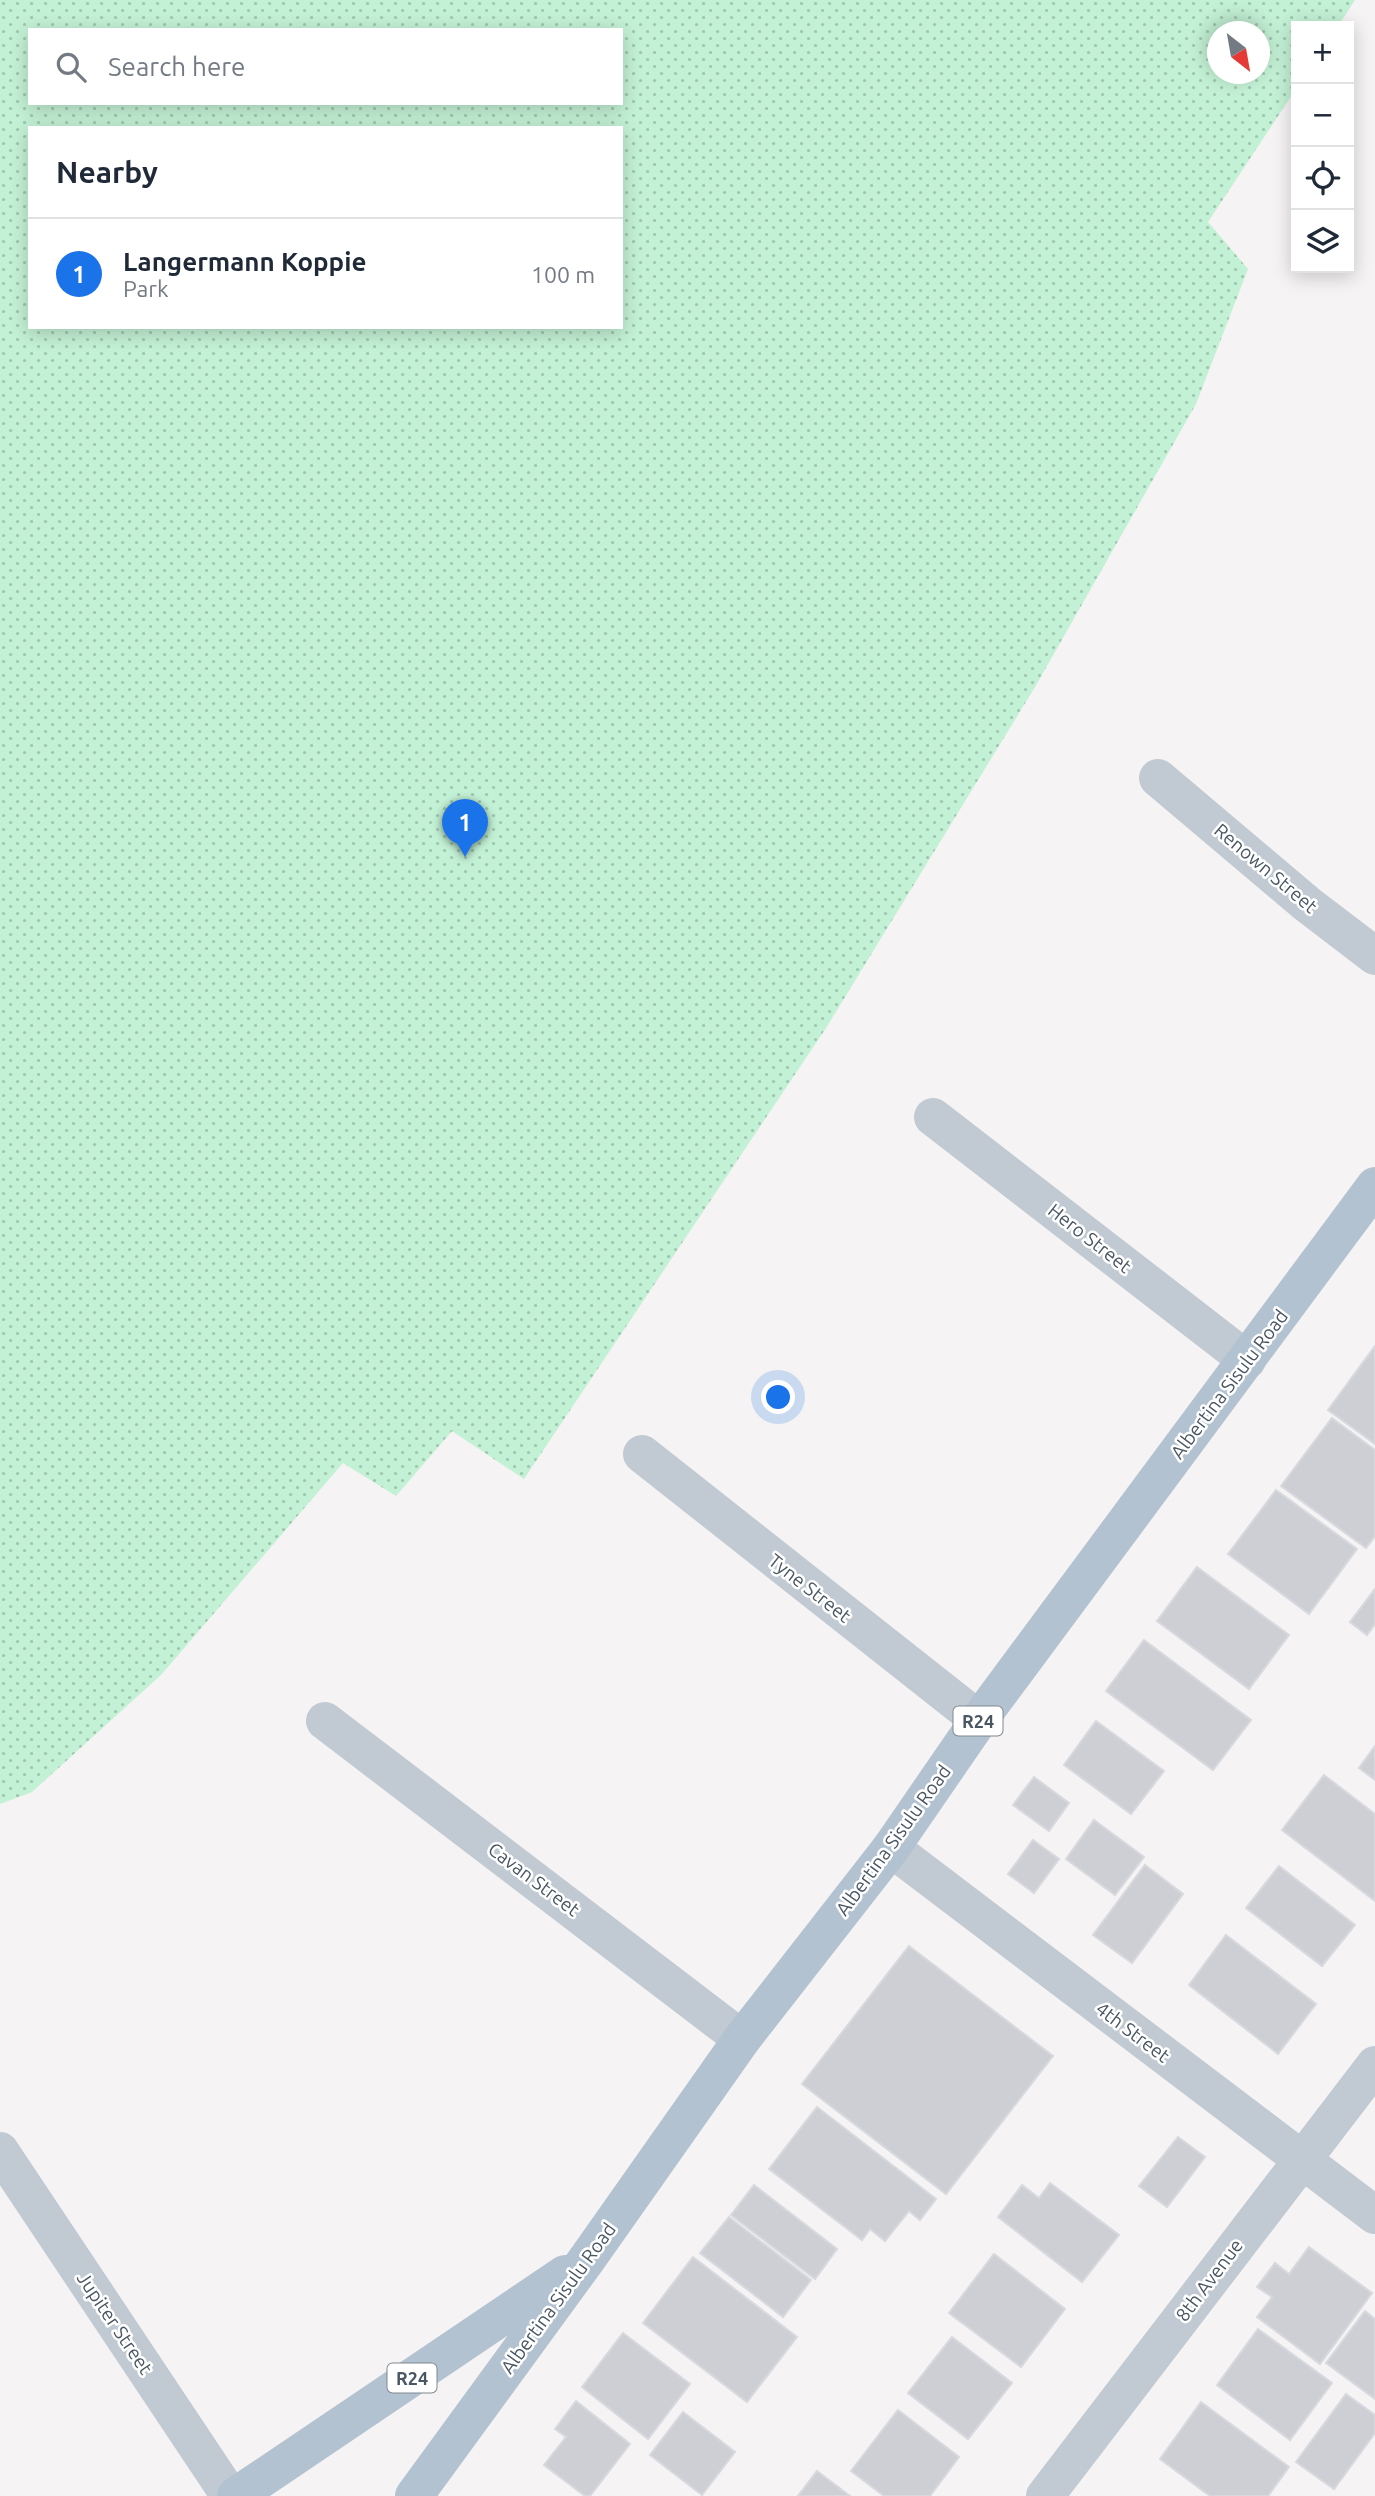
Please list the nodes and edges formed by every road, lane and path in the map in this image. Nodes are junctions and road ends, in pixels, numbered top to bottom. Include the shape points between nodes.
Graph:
1 (1158, 778) dead end
2 (1375, 956) edge
3 (933, 1117) dead end
4 (1375, 1186) edge
5 (1247, 1360) junction
6 (642, 1454) dead end
7 (979, 1720) junction
8 (325, 1721) dead end
9 (891, 1849) junction
10 (742, 2039) junction
11 (1375, 2065) edge
12 (0, 2151) edge
13 (1300, 2159) junction
14 (1375, 2215) edge
15 (587, 2259) junction
16 (230, 2496) edge
17 (236, 2496) edge
18 (414, 2496) edge
19 (1045, 2496) edge

1 - 2 street, Renown Street
3 - 5 street, Hero Street
4 - 5 main road, Albertina Sisulu Road / R24
5 - 7 main road, Albertina Sisulu Road / R24
6 - 7 street, Tyne Street
7 - 9 main road, Albertina Sisulu Road / R24
8 - 10 street, Cavan Street
9 - 10 main road, Albertina Sisulu Road / R24
9 - 13 street, 4th Street
10 - 15 main road, Albertina Sisulu Road / R24
11 - 13 street, 8th Avenue
12 - 16 street, Jupiter Street
13 - 14 street, 4th Street
13 - 19 street, 8th Avenue
15 - 17 main road, R24
15 - 18 main road, Albertina Sisulu Road / R24

